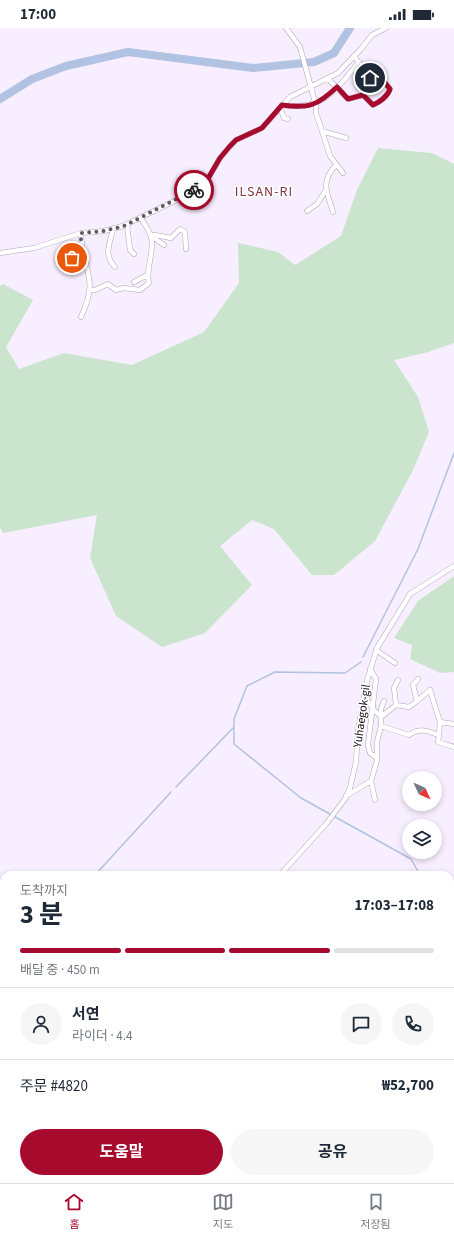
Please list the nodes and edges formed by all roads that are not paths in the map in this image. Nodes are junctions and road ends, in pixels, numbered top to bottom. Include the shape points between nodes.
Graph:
1 (286, 28) edge
2 (386, 28) edge
3 (354, 56) junction
4 (358, 62) junction
5 (328, 78) junction
6 (337, 87) junction
7 (311, 88) junction
8 (316, 104) junction
9 (281, 107) junction
10 (288, 119) dead end
11 (322, 131) junction
12 (346, 138) dead end
13 (336, 165) junction
14 (343, 173) dead end
15 (196, 189) junction
16 (326, 190) junction
17 (203, 204) dead end
18 (307, 211) dead end
19 (333, 212) dead end
20 (141, 218) junction
21 (127, 225) junction
22 (113, 229) junction
23 (81, 233) junction
24 (151, 236) junction
25 (81, 245) junction
26 (164, 245) dead end
27 (186, 250) dead end
28 (0, 253) edge
29 (134, 254) dead end
30 (72, 258) dead end
31 (115, 267) dead end
32 (147, 275) junction
33 (134, 282) dead end
34 (90, 290) junction
35 (81, 317) dead end
36 (454, 566) edge
37 (376, 650) junction
38 (395, 664) dead end
39 (370, 669) junction
40 (418, 679) dead end
41 (398, 680) dead end
42 (364, 695) junction
43 (384, 701) dead end
44 (417, 701) junction
45 (396, 705) junction
46 (372, 706) junction
47 (381, 717) junction
48 (440, 722) junction
49 (454, 724) edge
50 (381, 726) junction
51 (439, 735) junction
52 (454, 748) edge
53 (377, 758) junction
54 (371, 780) junction
55 (346, 796) junction
56 (375, 800) dead end
57 (284, 871) edge

1 - 7 street via 300,47
2 - 3 street via 372,35
3 - 4 street
3 - 5 street
4 - 6 street
4 - 6 street via 370,78 378,74 390,89 388,94 373,105 363,95 348,99
5 - 6 street
5 - 7 street
6 - 8 street
7 - 8 street
7 - 9 street via 290,98
8 - 9 street
8 - 11 street via 316,114
9 - 10 street via 284,118
9 - 15 street via 262,128 236,140 220,158 206,182
11 - 12 street
11 - 13 street via 327,150
13 - 14 street
13 - 16 street via 330,172
15 - 17 street
15 - 20 street
16 - 18 street via 317,204
16 - 19 street
20 - 21 street
20 - 24 street
21 - 22 street
21 - 29 street via 130,250
22 - 23 street
22 - 31 street via 107,250
23 - 25 street
23 - 28 street via 34,248
24 - 26 street
24 - 27 street via 171,238 180,229 185,232
24 - 32 street via 152,250
25 - 30 street
25 - 34 street via 89,271
32 - 33 street
32 - 34 street via 150,283 140,290 116,290 108,284
34 - 35 street
36 - 37 street, Yuhaegok-gil via 410,594
37 - 38 street
37 - 39 street, Yuhaegok-gil
39 - 42 street, Yuhaegok-gil
39 - 46 street via 376,679
40 - 44 street via 412,685
41 - 45 street via 394,688
42 - 46 street
42 - 55 street, Yuhaegok-gil via 354,776
43 - 47 street
44 - 45 street via 410,707
44 - 48 street via 430,690
45 - 47 street
46 - 47 street
46 - 53 street via 368,745 370,753
47 - 50 street
48 - 49 street
48 - 51 street
50 - 51 street via 409,735 414,731 423,730
50 - 53 street
51 - 52 street via 438,742
53 - 54 street
54 - 55 street
54 - 56 street
55 - 57 street, Yuhaegok-gil via 326,824

